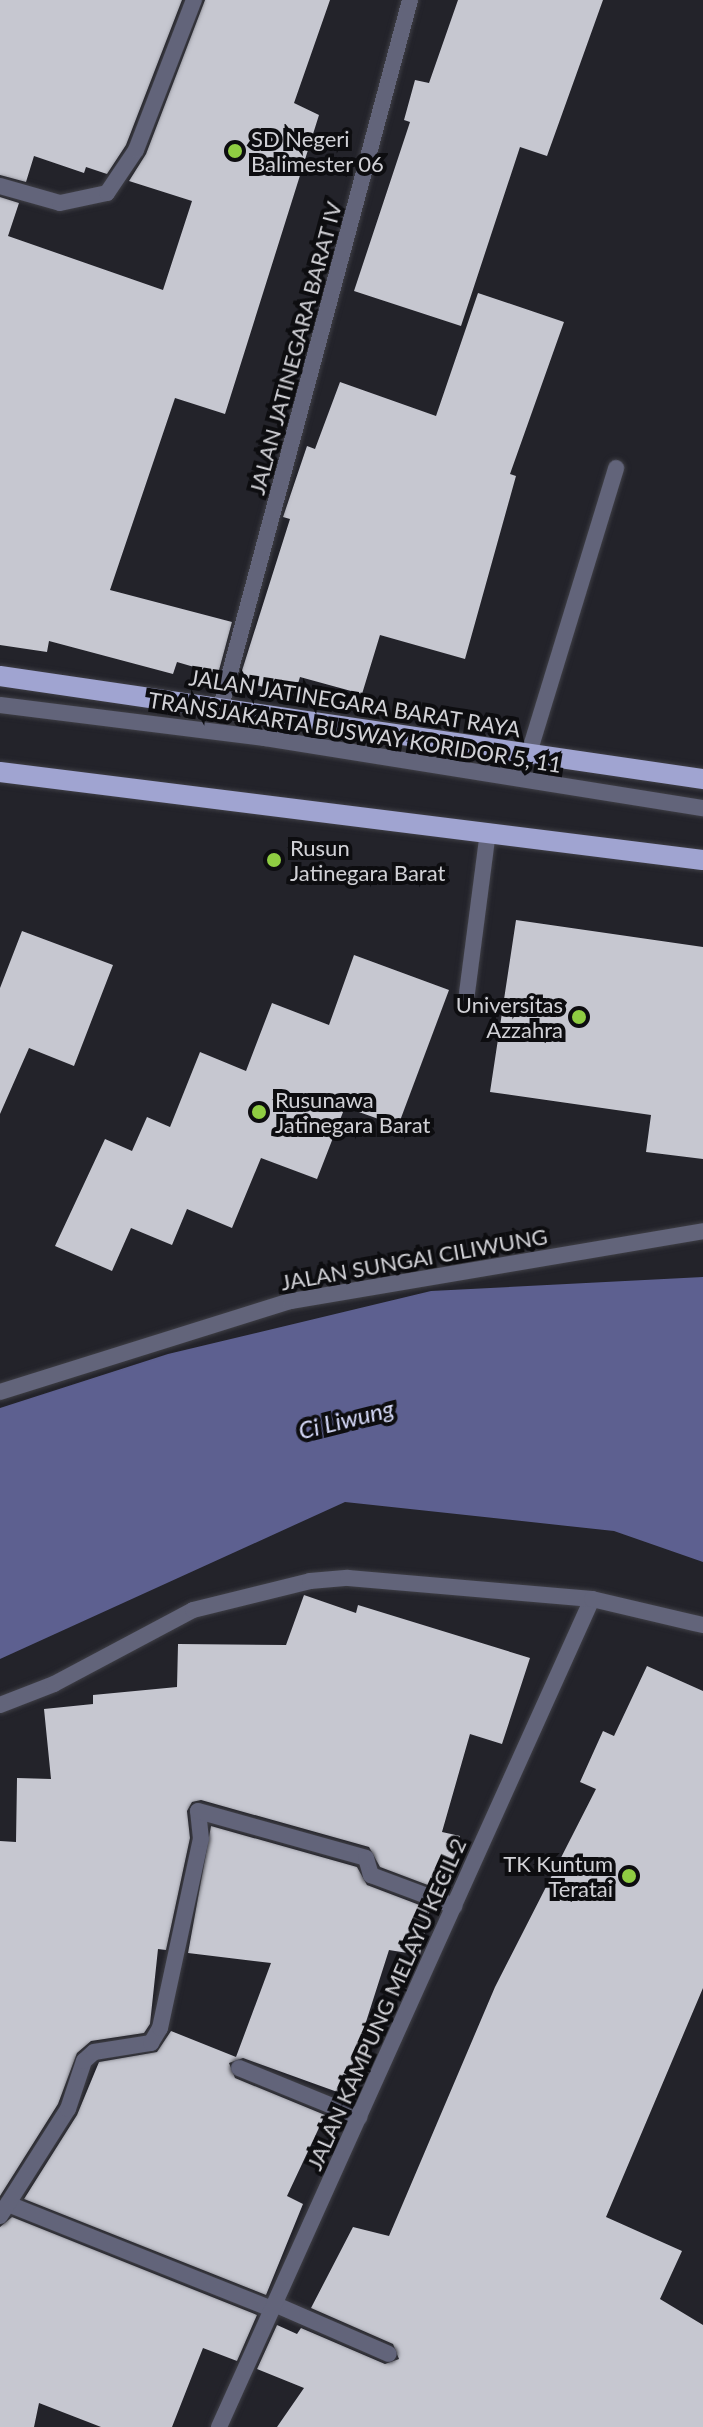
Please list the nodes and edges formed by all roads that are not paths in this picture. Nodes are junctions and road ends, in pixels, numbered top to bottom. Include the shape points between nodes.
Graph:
1 (194, 0) edge
2 (410, 0) edge
3 (0, 186) edge
4 (616, 468) dead end
5 (0, 676) edge
6 (0, 705) edge
7 (221, 706) junction
8 (529, 753) junction
9 (0, 772) edge
10 (703, 779) edge
11 (703, 808) edge
12 (488, 831) junction
13 (703, 860) edge
14 (467, 993) dead end
15 (703, 1231) edge
16 (0, 1392) edge
17 (592, 1599) junction
18 (703, 1625) edge
19 (0, 1705) edge
20 (454, 1906) junction
21 (239, 2068) dead end
22 (359, 2117) junction
23 (4, 2210) edge
24 (273, 2307) junction
25 (389, 2354) dead end
26 (219, 2427) edge

1 - 3 street via 136,150 107,193 60,203
2 - 7 street, JALAN JATINEGARA BARAT IV
4 - 8 street
5 - 7 main road, JALAN JATINEGARA BARAT RAYA
6 - 11 street, TRANSJAKARTA BUSWAY KORIDOR 5, 11 via 265,738
7 - 8 main road, JALAN JATINEGARA BARAT RAYA
8 - 10 main road, JALAN JATINEGARA BARAT RAYA
9 - 12 main road via 247,807
12 - 13 main road
12 - 14 street
15 - 16 street, JALAN SUNGAI CILIWUNG via 291,1301
17 - 18 street
17 - 19 street via 348,1578 274,1586 193,1610 54,1684
17 - 20 street, JALAN KAMPUNG MELAYU KECIL 2
20 - 22 street, JALAN KAMPUNG MELAYU KECIL 2
20 - 23 street via 371,1875 366,1858 198,1811 201,1839 160,2028 151,2043 94,2052 84,2061 68,2109
21 - 22 street
22 - 24 street, JALAN KAMPUNG MELAYU KECIL 2
23 - 24 street
24 - 25 street
24 - 26 street, JALAN KAMPUNG MELAYU KECIL 2

